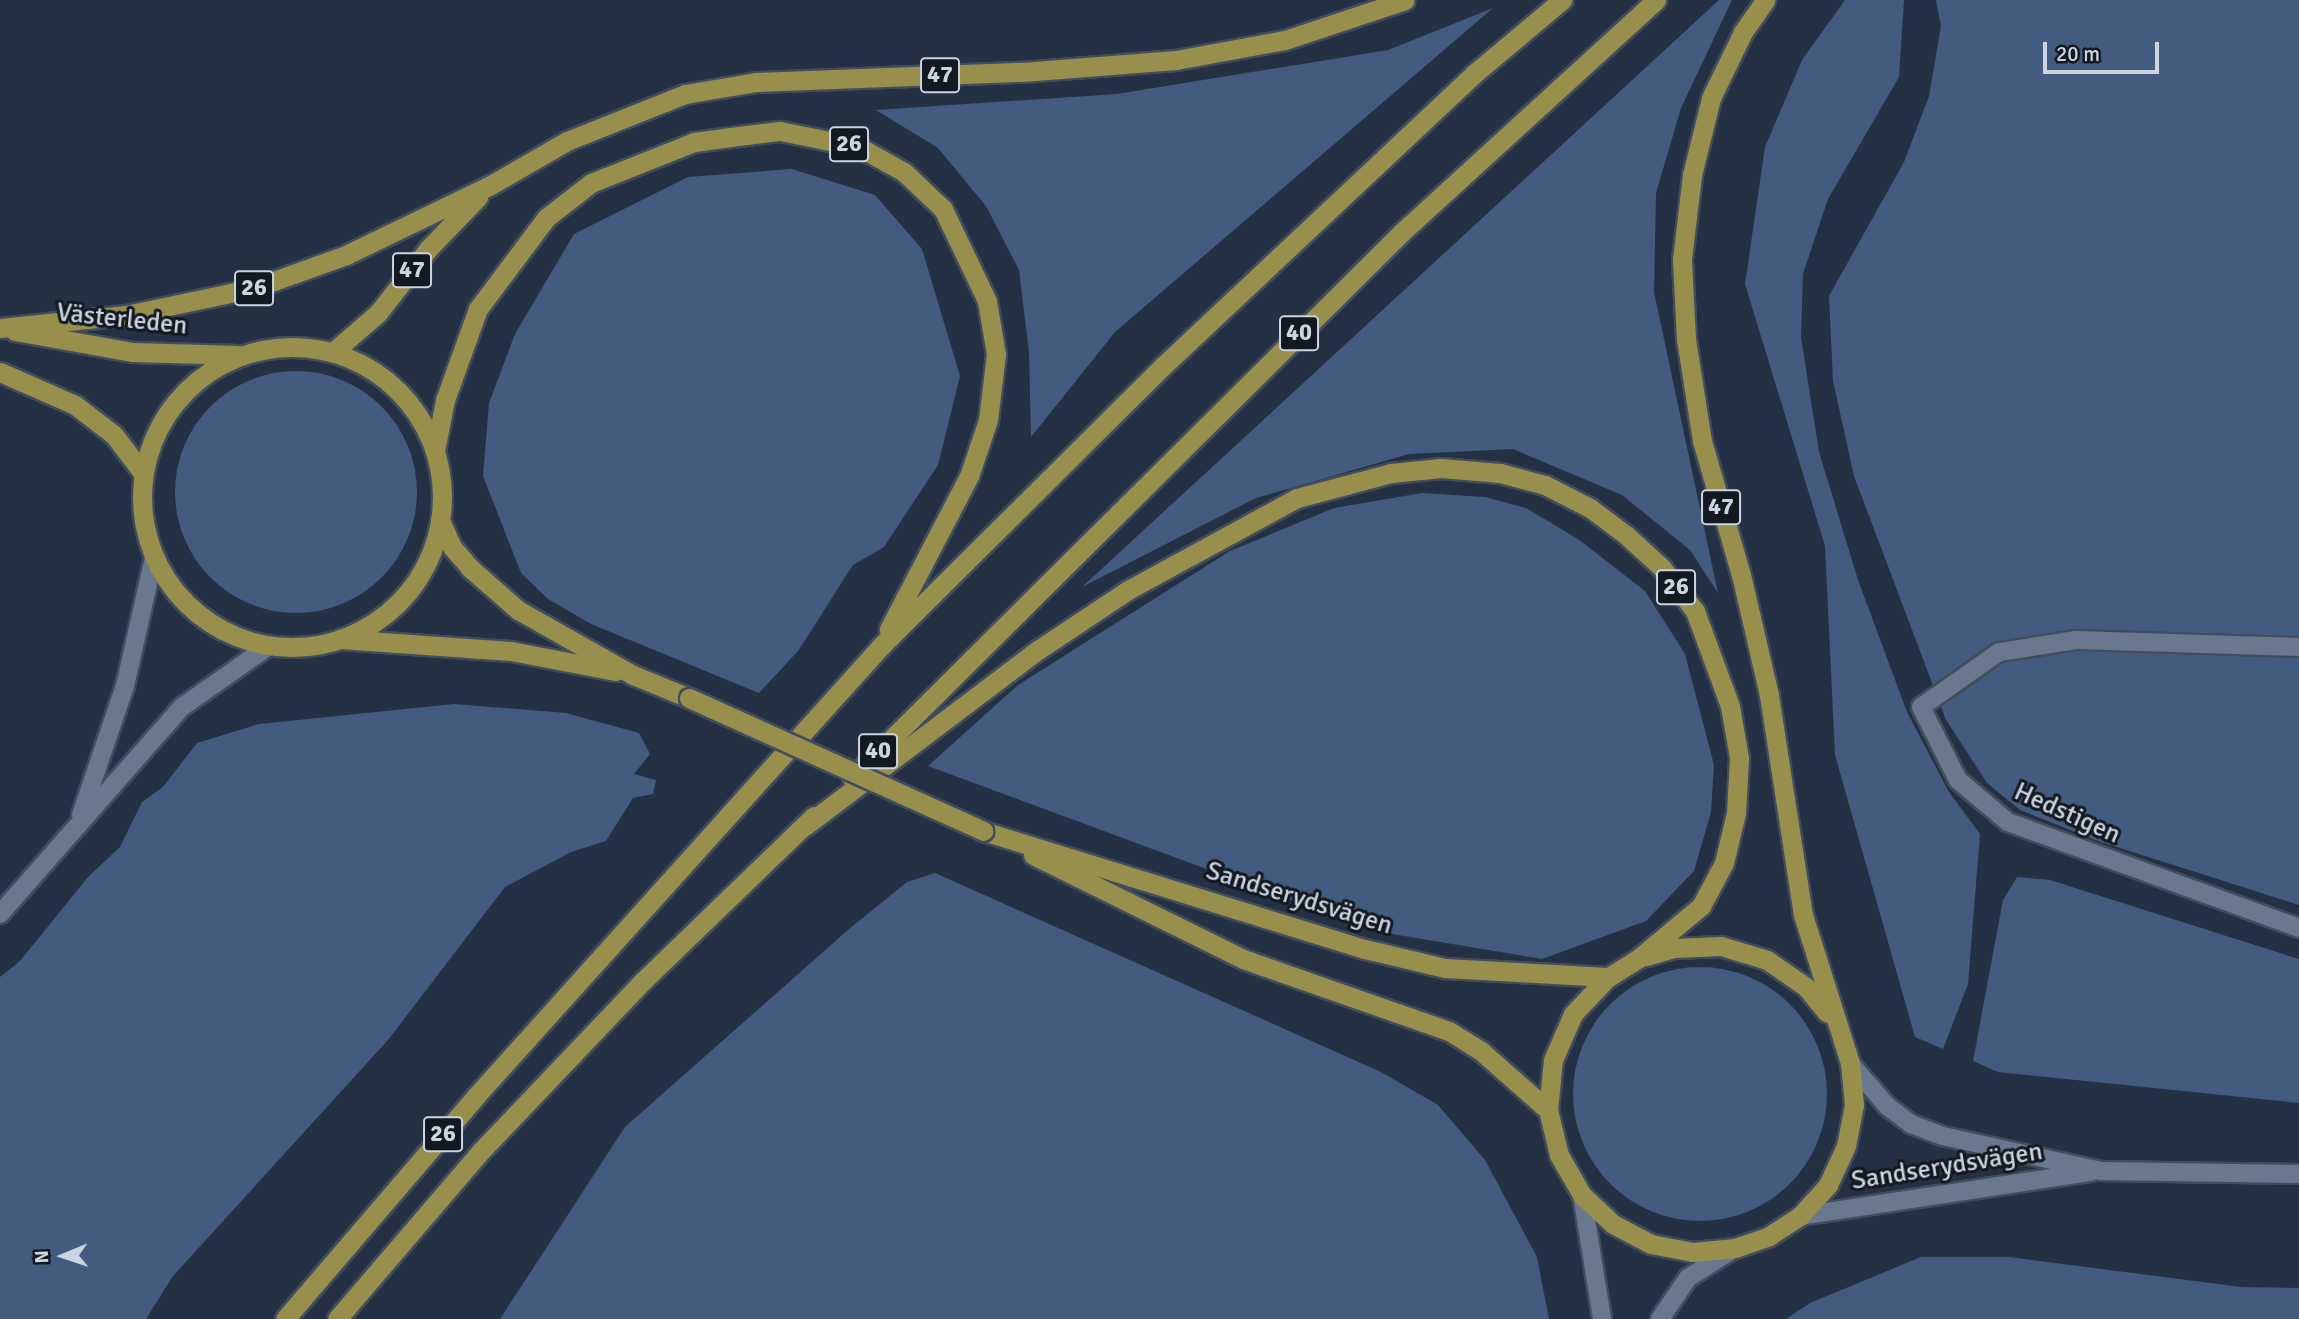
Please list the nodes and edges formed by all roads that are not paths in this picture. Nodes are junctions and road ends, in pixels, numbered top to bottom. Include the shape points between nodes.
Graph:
1 (1405, 0) edge
2 (1562, 0) edge
3 (1657, 0) edge
4 (1765, 0) edge
5 (489, 186) junction
6 (0, 328) edge
7 (333, 352) junction
8 (240, 355) junction
9 (0, 372) edge
10 (436, 451) junction
11 (144, 472) junction
12 (440, 520) junction
13 (154, 556) junction
14 (340, 639) junction
15 (881, 646) junction
16 (2299, 647) edge
17 (266, 648) junction
18 (633, 675) junction
19 (77, 825) junction
20 (804, 826) junction
21 (983, 831) junction
22 (0, 914) edge
23 (2299, 928) edge
24 (1639, 958) junction
25 (1608, 977) junction
26 (1833, 1021) junction
27 (1850, 1063) junction
28 (1548, 1110) junction
29 (2101, 1171) junction
30 (2299, 1174) edge
31 (1582, 1195) junction
32 (1800, 1216) junction
33 (1735, 1248) junction
34 (285, 1319) edge
35 (337, 1319) edge
36 (1602, 1319) edge
37 (1660, 1319) edge

1 - 5 highway, 47 via 1285,40 1176,60 1022,72 757,82 685,94 577,136
2 - 15 highway via 1475,73 1163,366
3 - 20 highway, 40 via 1402,232
4 - 26 highway, 47 via 1711,98 1692,176 1682,259 1686,339 1702,441 1741,575 1769,695 1803,915
5 - 6 highway, 26 via 346,254 254,288 126,315
5 - 7 highway, 47 via 429,248 378,313
6 - 8 highway, Västerleden / 26 via 134,352
7 - 8 highway, 26 via 302,346
7 - 10 highway, 26 via 367,366 397,388 420,417
8 - 11 highway, 26 via 211,369 180,397 151,442
9 - 11 highway via 75,405 114,435
10 - 12 highway, 26 via 442,485
10 - 15 highway, 26 via 445,400 478,309 546,218 591,183 682,146 733,136 780,131 859,147 904,172 943,209 987,301 996,355 988,420 969,476
11 - 13 highway, 26 via 142,515
12 - 14 highway, 26 via 422,569 398,603
12 - 18 highway, Sandserydsvägen / 26 via 452,547 489,587 518,610
13 - 17 highway, 26 via 183,601 217,627
13 - 19 street via 125,686
14 - 17 highway, 26 via 316,646
14 - 18 highway, Sandserydsvägen / 26 via 512,651
15 - 34 highway, 26 via 476,1096
16 - 23 street, Hedstigen via 2076,640 1998,652 1920,707 1958,780 2008,822
17 - 19 street via 182,706
18 - 21 highway, Sandserydsvägen / 26, bridge
19 - 22 street
20 - 24 highway, 26 via 1038,650 1128,590 1285,504 1391,473 1441,468 1500,473 1545,485 1590,509 1662,568 1695,611 1730,706 1738,758 1736,813 1724,863 1700,906
20 - 35 highway, 26 via 687,935 482,1150
21 - 25 highway, Sandserydsvägen / 26 via 1391,956 1445,968
21 - 28 highway, Sandserydsvägen / 26 via 1227,952 1449,1031 1482,1052
24 - 25 highway
24 - 26 highway via 1674,948 1721,946 1767,960 1806,987
25 - 28 highway via 1573,1014 1553,1060
26 - 27 highway
27 - 29 street, Sandserydsvägen via 1887,1106 1911,1124 1943,1136
27 - 32 highway via 1854,1105 1846,1146 1828,1185
28 - 31 highway via 1559,1155
29 - 30 street, Sandserydsvägen
29 - 32 street, Sandserydsvägen
31 - 33 highway via 1613,1224 1651,1244 1693,1252
31 - 36 street
32 - 33 highway via 1769,1236
33 - 37 street via 1688,1278

